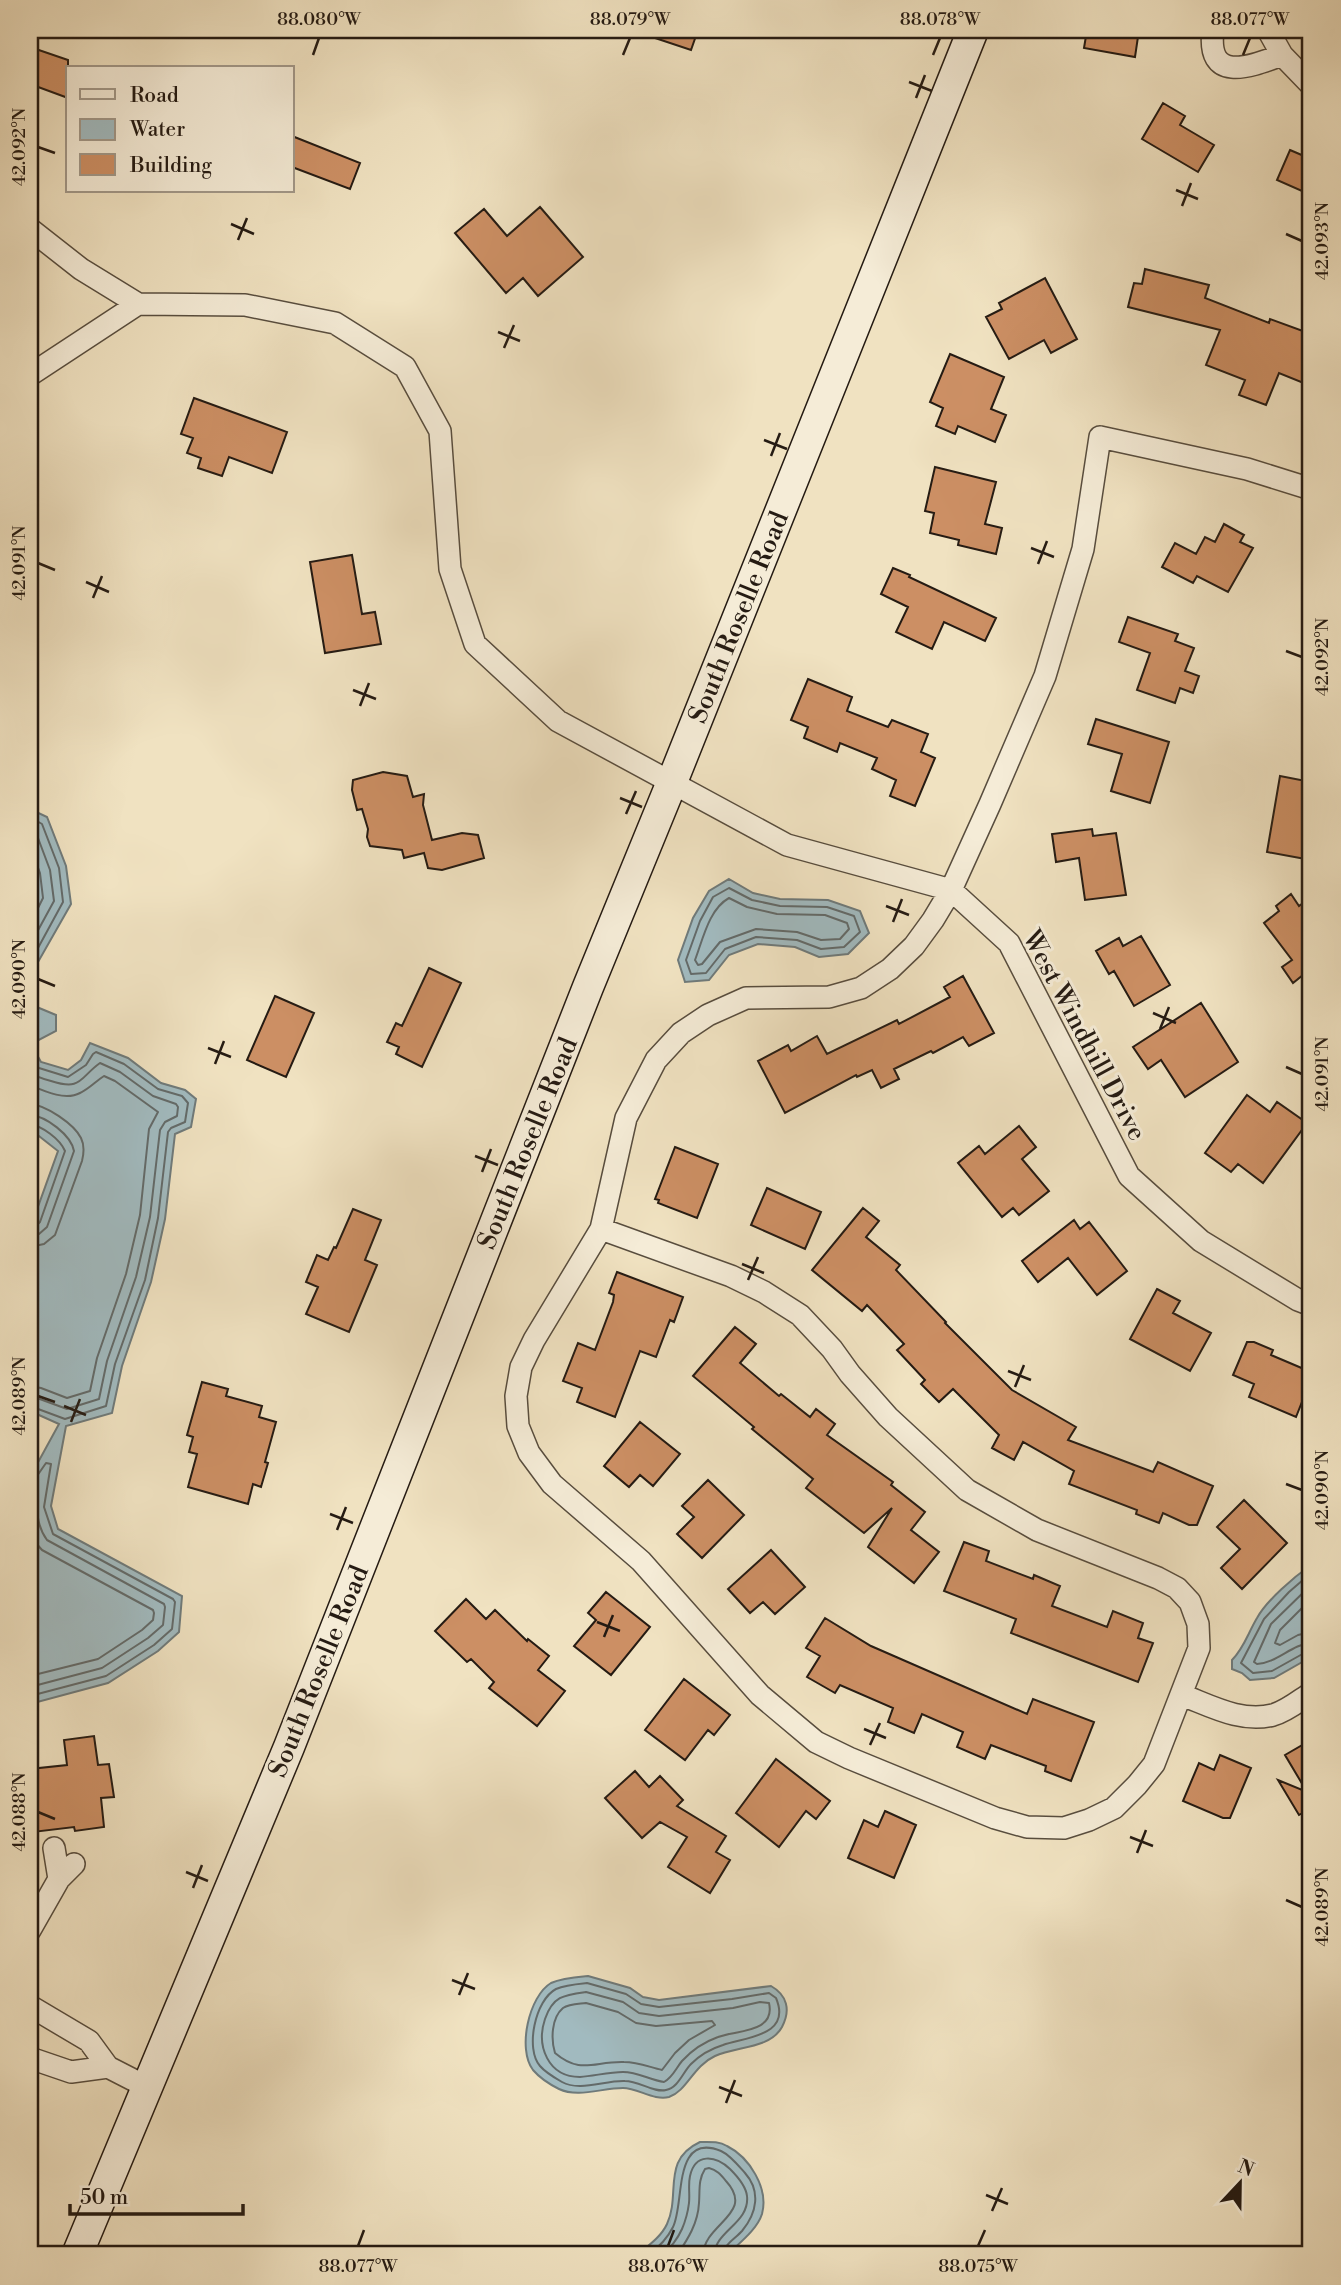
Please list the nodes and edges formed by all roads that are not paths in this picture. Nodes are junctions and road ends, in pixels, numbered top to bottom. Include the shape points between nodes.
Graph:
1 (973, 30) edge
2 (1213, 30) edge
3 (1269, 32) edge
4 (1282, 55) junction
5 (1311, 85) edge
6 (30, 229) edge
7 (138, 304) junction
8 (30, 375) edge
9 (1311, 489) edge
10 (672, 782) junction
11 (951, 890) junction
12 (601, 1230) junction
13 (1311, 1305) edge
14 (1311, 1693) edge
15 (1182, 1695) junction
16 (54, 1848) dead end
17 (74, 1864) dead end
18 (55, 1886) junction
19 (30, 1896) edge
20 (30, 1930) edge
21 (30, 2006) edge
22 (30, 2058) edge
23 (108, 2067) junction
24 (147, 2087) junction
25 (77, 2255) edge

1 - 10 main road, South Roselle Road
2 - 4 street via 1211,43 1218,60 1233,69
3 - 4 street
4 - 5 street
6 - 7 street via 81,269
7 - 8 street
7 - 10 street, West Windhill Drive via 245,305 335,323 405,367 440,431 450,569 475,644 558,721
9 - 11 street via 1247,469 1100,437 1083,549 1045,676
10 - 11 street, West Windhill Drive via 787,845
10 - 24 main road, South Roselle Road via 289,1747
11 - 12 street via 914,946 861,988 829,997 746,998 681,1033 656,1060 626,1118
11 - 13 street, West Windhill Drive via 1009,943 1129,1176 1201,1241
12 - 15 street via 765,1292 800,1315 888,1417 967,1489 1037,1530 1177,1588 1190,1602 1198,1624 1199,1648
12 - 15 street via 522,1367 516,1396 518,1426 529,1453 552,1484 641,1561 732,1666 796,1727 849,1758 995,1818 1027,1827 1064,1828 1114,1808 1137,1785 1154,1763
14 - 15 street via 1275,1714 1253,1718
16 - 18 street
17 - 18 street
18 - 19 street
18 - 20 street
21 - 23 street via 89,2041
22 - 23 street via 71,2073
23 - 24 street
24 - 25 main road, South Roselle Road

